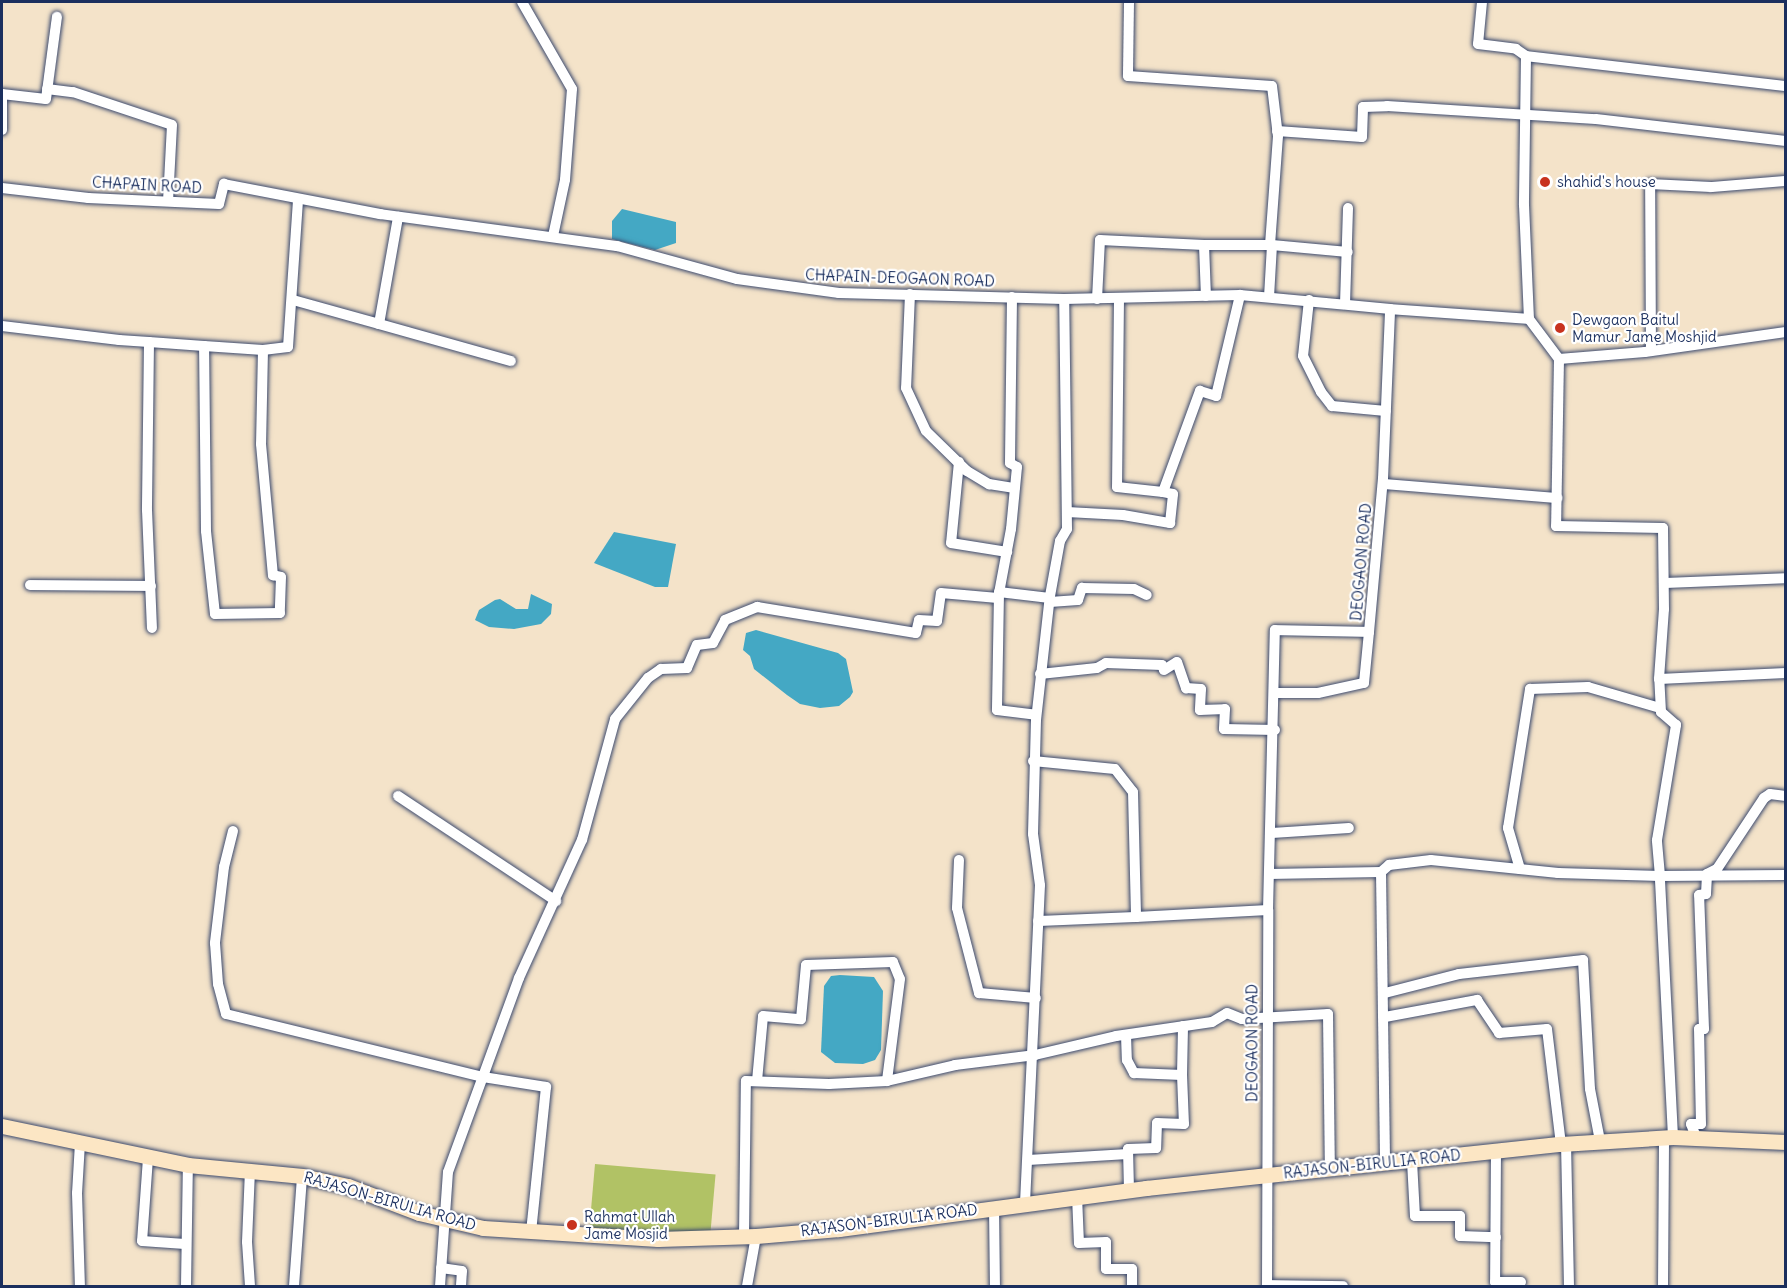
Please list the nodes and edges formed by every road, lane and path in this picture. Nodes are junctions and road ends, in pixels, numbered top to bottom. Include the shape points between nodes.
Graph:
1 (522, 2) edge
2 (1129, 2) edge
3 (1482, 2) edge
4 (57, 17) dead end
5 (1526, 56) junction
6 (1785, 86) edge
7 (47, 89) junction
8 (2, 94) edge
9 (1524, 114) junction
10 (2, 130) edge
11 (1277, 131) junction
12 (1785, 141) edge
13 (1785, 181) edge
14 (2, 188) edge
15 (298, 199) junction
16 (168, 201) junction
17 (1348, 208) dead end
18 (380, 214) joint
19 (398, 217) junction
20 (553, 236) junction
21 (1204, 245) junction
22 (1271, 245) junction
23 (1348, 252) junction
24 (910, 294) junction
25 (1240, 295) junction
26 (1206, 296) junction
27 (1012, 297) junction
28 (1269, 297) junction
29 (1119, 298) junction
30 (1064, 299) junction
31 (1097, 299) junction
32 (293, 300) junction
33 (1309, 300) junction
34 (1345, 304) junction
35 (1390, 309) junction
36 (1529, 319) junction
37 (379, 324) junction
38 (2, 326) edge
39 (1785, 332) edge
40 (149, 342) junction
41 (204, 345) junction
42 (263, 350) junction
43 (1651, 351) junction
44 (1559, 359) junction
45 (511, 361) dead end
46 (1386, 411) junction
47 (958, 462) junction
48 (1383, 484) junction
49 (1015, 488) junction
50 (1163, 492) junction
51 (1557, 498) junction
52 (1067, 513) junction
53 (1007, 552) junction
54 (1785, 578) edge
55 (1664, 583) junction
56 (30, 585) dead end
57 (151, 586) junction
58 (999, 595) junction
59 (1147, 595) dead end
60 (1050, 600) junction
61 (152, 628) dead end
62 (1369, 632) junction
63 (1785, 673) edge
64 (1040, 674) junction
65 (1659, 679) junction
66 (1276, 693) junction
67 (1660, 708) junction
68 (1036, 715) junction
69 (1275, 730) junction
70 (1033, 761) junction
71 (398, 796) dead end
72 (1785, 796) edge
73 (1349, 828) dead end
74 (233, 831) dead end
75 (1272, 833) junction
76 (959, 860) dead end
77 (1520, 869) junction
78 (1381, 872) junction
79 (1269, 874) junction
80 (1707, 874) junction
81 (1785, 875) edge
82 (1660, 876) junction
83 (556, 901) junction
84 (1268, 910) junction
85 (1136, 917) junction
86 (1038, 921) junction
87 (1384, 993) junction
88 (1036, 998) junction
89 (1267, 1016) junction
90 (1385, 1017) junction
91 (1183, 1026) junction
92 (1126, 1035) junction
93 (1035, 1055) junction
94 (1182, 1075) junction
95 (483, 1077) junction
96 (887, 1080) junction
97 (757, 1081) junction
98 (2, 1126) edge
99 (1669, 1137) junction
100 (1696, 1137) junction
101 (1600, 1141) junction
102 (1785, 1142) edge
103 (80, 1143) junction
104 (1564, 1143) junction
105 (1496, 1151) junction
106 (1128, 1154) junction
107 (148, 1158) junction
108 (1029, 1160) junction
109 (1412, 1161) junction
110 (1385, 1164) junction
111 (188, 1165) junction
112 (250, 1170) junction
113 (1330, 1170) junction
114 (1268, 1175) junction
115 (302, 1176) junction
116 (1129, 1190) junction
117 (1077, 1196) junction
118 (1025, 1203) junction
119 (994, 1207) junction
120 (443, 1218) junction
121 (531, 1232) junction
122 (750, 1236) junction
123 (1496, 1237) junction
124 (185, 1244) junction
125 (441, 1268) junction
126 (1521, 1282) dead end
127 (1267, 1286) edge
128 (1343, 1286) edge
129 (81, 1287) edge
130 (186, 1287) edge
131 (250, 1287) edge
132 (294, 1287) edge
133 (440, 1287) edge
134 (461, 1287) edge
135 (747, 1287) edge
136 (995, 1287) edge
137 (1132, 1287) edge
138 (1569, 1287) edge
139 (1663, 1287) edge

1 - 20 street via 572,89 565,180
2 - 11 street via 1128,76 1272,86
3 - 5 street via 1478,44 1516,49
4 - 7 street
5 - 6 street
5 - 9 street
7 - 8 street via 46,99
7 - 16 street via 73,92 172,125
8 - 10 street
9 - 11 street via 1363,107 1362,137
9 - 12 street
9 - 36 street
11 - 22 street
13 - 43 street via 1712,187 1650,184
14 - 16 street, CHAPAIN ROAD
15 - 16 street, CHAPAIN ROAD via 224,184 219,204
15 - 18 street, CHAPAIN ROAD
15 - 32 street
17 - 23 street
18 - 19 street, CHAPAIN-DEOGAON ROAD
19 - 20 street, CHAPAIN-DEOGAON ROAD
19 - 37 street
20 - 24 street, CHAPAIN-DEOGAON ROAD via 617,246 790,289
21 - 22 street
21 - 26 street
21 - 31 street via 1100,240
22 - 23 street
22 - 28 street
23 - 34 street
24 - 27 street, CHAPAIN-DEOGAON ROAD
24 - 47 street via 906,388 926,431
25 - 26 street, CHAPAIN-DEOGAON ROAD
25 - 28 street, CHAPAIN-DEOGAON ROAD
25 - 50 street via 1216,396 1200,391
26 - 29 street, CHAPAIN-DEOGAON ROAD
27 - 30 street, CHAPAIN-DEOGAON ROAD
27 - 49 street via 1010,463 1017,467
28 - 33 street, CHAPAIN-DEOGAON ROAD
29 - 31 street, CHAPAIN-DEOGAON ROAD
29 - 50 street via 1117,487
30 - 31 street, CHAPAIN-DEOGAON ROAD
30 - 52 street
32 - 37 street
32 - 42 street via 288,347
33 - 34 street, CHAPAIN-DEOGAON ROAD
33 - 46 street via 1304,356 1321,392 1332,406
34 - 35 street, CHAPAIN-DEOGAON ROAD
35 - 36 street
35 - 46 street, DEOGAON ROAD
36 - 44 street
37 - 45 street
38 - 40 street
39 - 43 street
40 - 41 street
40 - 57 street
41 - 42 street
41 - 42 street via 206,531 215,614 280,613 281,577 273,575 261,444
43 - 44 street
44 - 51 street
46 - 48 street, DEOGAON ROAD
47 - 49 street via 989,484
47 - 53 street via 951,543
48 - 51 street
48 - 62 street, DEOGAON ROAD
49 - 53 street
50 - 52 street via 1173,494 1170,523 1124,515
51 - 55 street via 1556,526 1663,528
52 - 60 street via 1067,529 1060,541
53 - 58 street
54 - 55 street
55 - 65 street
56 - 57 street
57 - 61 street
58 - 60 street
58 - 68 street via 997,710
58 - 83 street via 941,593 937,621 919,620 916,633 757,607 725,620 713,643 697,645 687,668 661,669 648,678 615,719 591,815
59 - 60 street via 1134,589 1082,588 1078,600
60 - 64 street via 1048,639 1042,649
62 - 66 street via 1364,683 1318,693
62 - 66 street, DEOGAON ROAD via 1275,630
63 - 65 street
64 - 68 street
64 - 69 street via 1097,668 1106,663 1162,665 1164,670 1177,662 1186,688 1201,689 1200,710 1225,709 1224,729
65 - 67 street
66 - 69 street, DEOGAON ROAD
67 - 77 street via 1588,687 1530,689 1508,828
67 - 82 street via 1676,725 1657,840
68 - 70 street
69 - 75 street, DEOGAON ROAD
70 - 85 street via 1115,769 1133,792
70 - 86 street
71 - 83 street
72 - 80 street via 1770,794 1764,798 1717,869
73 - 75 street
74 - 95 street via 224,867 215,944 218,984 226,1014
75 - 79 street, DEOGAON ROAD
76 - 88 street via 957,908 979,993
77 - 78 street via 1431,860 1389,865
77 - 82 street
78 - 79 street
78 - 87 street
79 - 84 street, DEOGAON ROAD
80 - 81 street
80 - 82 street
80 - 100 street via 1706,894 1699,895 1704,1029 1699,1029 1701,1124 1691,1124
82 - 99 street
83 - 95 street via 523,969
84 - 85 street
84 - 89 street, DEOGAON ROAD
85 - 86 street
86 - 88 street
87 - 90 street
87 - 101 street via 1459,974 1583,960 1590,1089
88 - 93 street
89 - 91 street via 1242,1019 1227,1013 1212,1022
89 - 113 street via 1328,1014
89 - 114 street, DEOGAON ROAD
90 - 104 street via 1477,1000 1499,1033 1547,1029
90 - 110 street
91 - 92 street
91 - 94 street
92 - 93 street
92 - 94 street via 1127,1060 1134,1073
93 - 96 street via 955,1065
93 - 108 street
94 - 106 street via 1184,1124 1157,1123 1156,1148 1128,1149
95 - 120 street via 448,1172
95 - 121 street via 546,1087
96 - 97 street via 829,1084
96 - 97 street via 900,979 893,962 806,965 801,1019 763,1016
97 - 122 street via 746,1081
98 - 103 street, RAJASON-BIRULIA ROAD
99 - 100 street, RAJASON-BIRULIA ROAD
99 - 101 street, RAJASON-BIRULIA ROAD
99 - 139 street
100 - 102 street, RAJASON-BIRULIA ROAD
101 - 104 street, RAJASON-BIRULIA ROAD
103 - 107 street, RAJASON-BIRULIA ROAD
103 - 129 street via 77,1193
104 - 105 street, RAJASON-BIRULIA ROAD
104 - 138 street
105 - 109 street, RAJASON-BIRULIA ROAD
105 - 123 street
106 - 108 street
106 - 116 street
107 - 111 street, RAJASON-BIRULIA ROAD
107 - 124 street via 142,1241
108 - 118 street
109 - 110 street, RAJASON-BIRULIA ROAD
109 - 123 street via 1415,1216 1460,1216 1460,1236
110 - 113 street, RAJASON-BIRULIA ROAD
111 - 112 street, RAJASON-BIRULIA ROAD
111 - 124 street
112 - 115 street, RAJASON-BIRULIA ROAD
112 - 131 street
113 - 114 street, RAJASON-BIRULIA ROAD
114 - 116 street, RAJASON-BIRULIA ROAD
114 - 127 street, DEOGAON ROAD
115 - 120 street, RAJASON-BIRULIA ROAD via 348,1186
115 - 132 street
116 - 117 street, RAJASON-BIRULIA ROAD
117 - 118 street, RAJASON-BIRULIA ROAD
117 - 137 street via 1079,1243 1106,1242 1106,1269 1132,1269
118 - 119 street, RAJASON-BIRULIA ROAD
119 - 122 street, RAJASON-BIRULIA ROAD
119 - 136 street
120 - 121 street, RAJASON-BIRULIA ROAD via 483,1228
120 - 125 street
121 - 122 street, RAJASON-BIRULIA ROAD via 658,1239
122 - 135 street
123 - 126 street via 1495,1282
124 - 130 street
125 - 133 street
125 - 134 street via 462,1271
127 - 128 street

